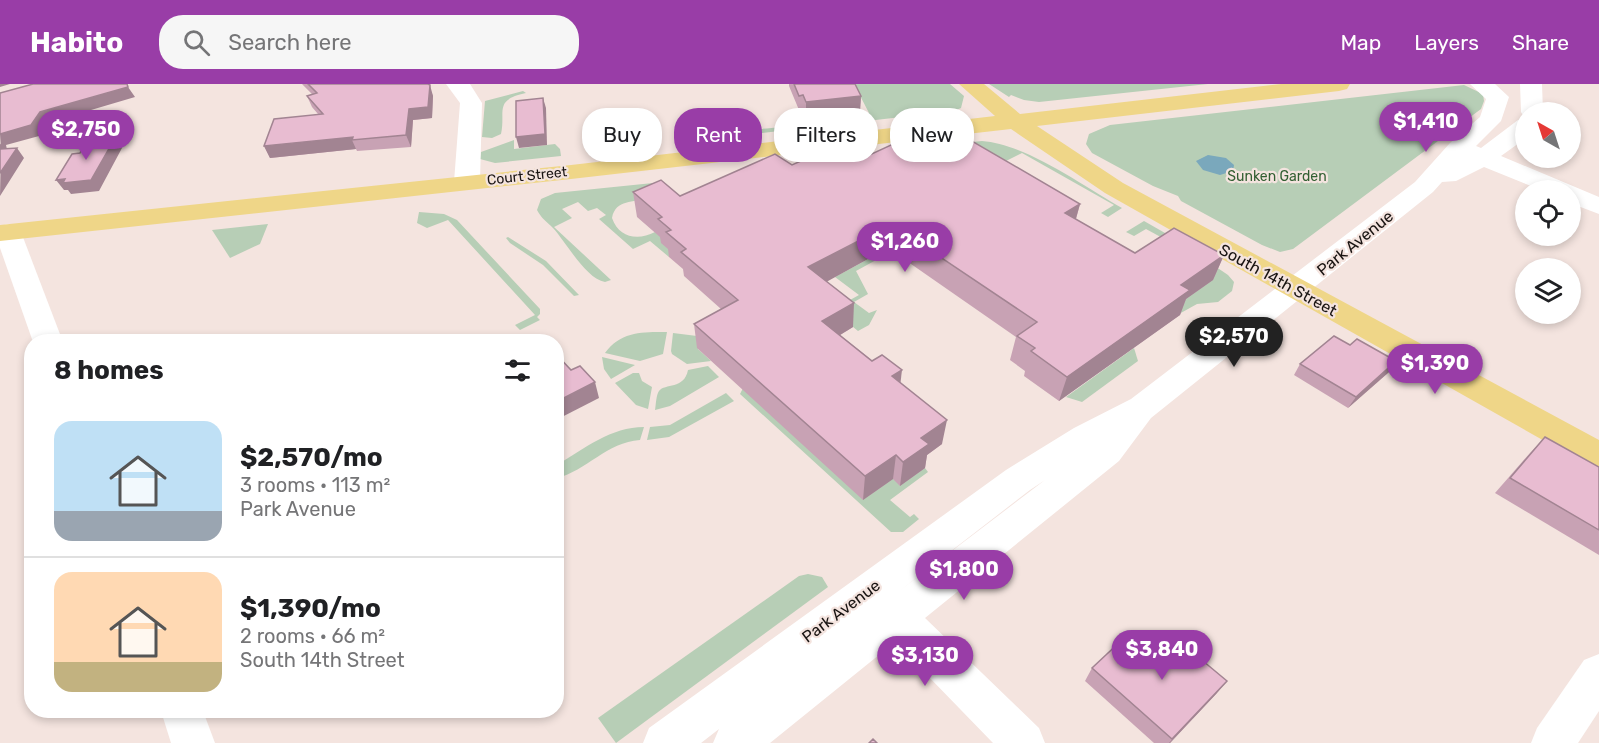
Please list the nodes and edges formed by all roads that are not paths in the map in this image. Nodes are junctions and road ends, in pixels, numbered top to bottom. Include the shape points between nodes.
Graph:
1 (457, 84) edge
2 (970, 84) edge
3 (1339, 84) edge
4 (1481, 84) edge
5 (1531, 84) edge
6 (1532, 102) edge
7 (1015, 121) junction
8 (1515, 135) edge
9 (1459, 148) junction
10 (1483, 158) junction
11 (1537, 180) edge
12 (467, 182) junction
13 (1424, 187) junction
14 (1581, 199) edge
15 (1599, 206) edge
16 (4, 233) edge
17 (1295, 290) junction
18 (45, 334) edge
19 (1143, 408) junction
20 (1599, 456) edge
21 (870, 589) junction
22 (897, 618) junction
23 (1599, 674) edge
24 (184, 718) edge
25 (193, 743) edge
26 (665, 743) edge
27 (735, 743) edge
28 (1023, 743) edge
29 (1553, 743) edge

1 - 12 street via 471,103
2 - 7 main road, South 14th Street
3 - 7 main road, Court Street
4 - 9 street, Park Avenue via 1498,97 1496,112 1482,130
5 - 6 street
7 - 12 main road, Court Street
7 - 17 main road, South 14th Street via 1114,188
8 - 10 street, Park Avenue
9 - 10 street
9 - 13 street, Park Avenue
10 - 11 street
10 - 13 street, Park Avenue
12 - 16 main road, Court Street
13 - 17 street, Park Avenue
14 - 15 street
16 - 18 street
17 - 19 street, Park Avenue
17 - 20 main road, South 14th Street
19 - 21 street, Park Avenue via 1086,436 1018,480
19 - 22 street, Park Avenue via 1107,452
21 - 22 street
21 - 26 street, Park Avenue
22 - 27 street, Park Avenue
22 - 28 street
23 - 29 street
24 - 25 street

